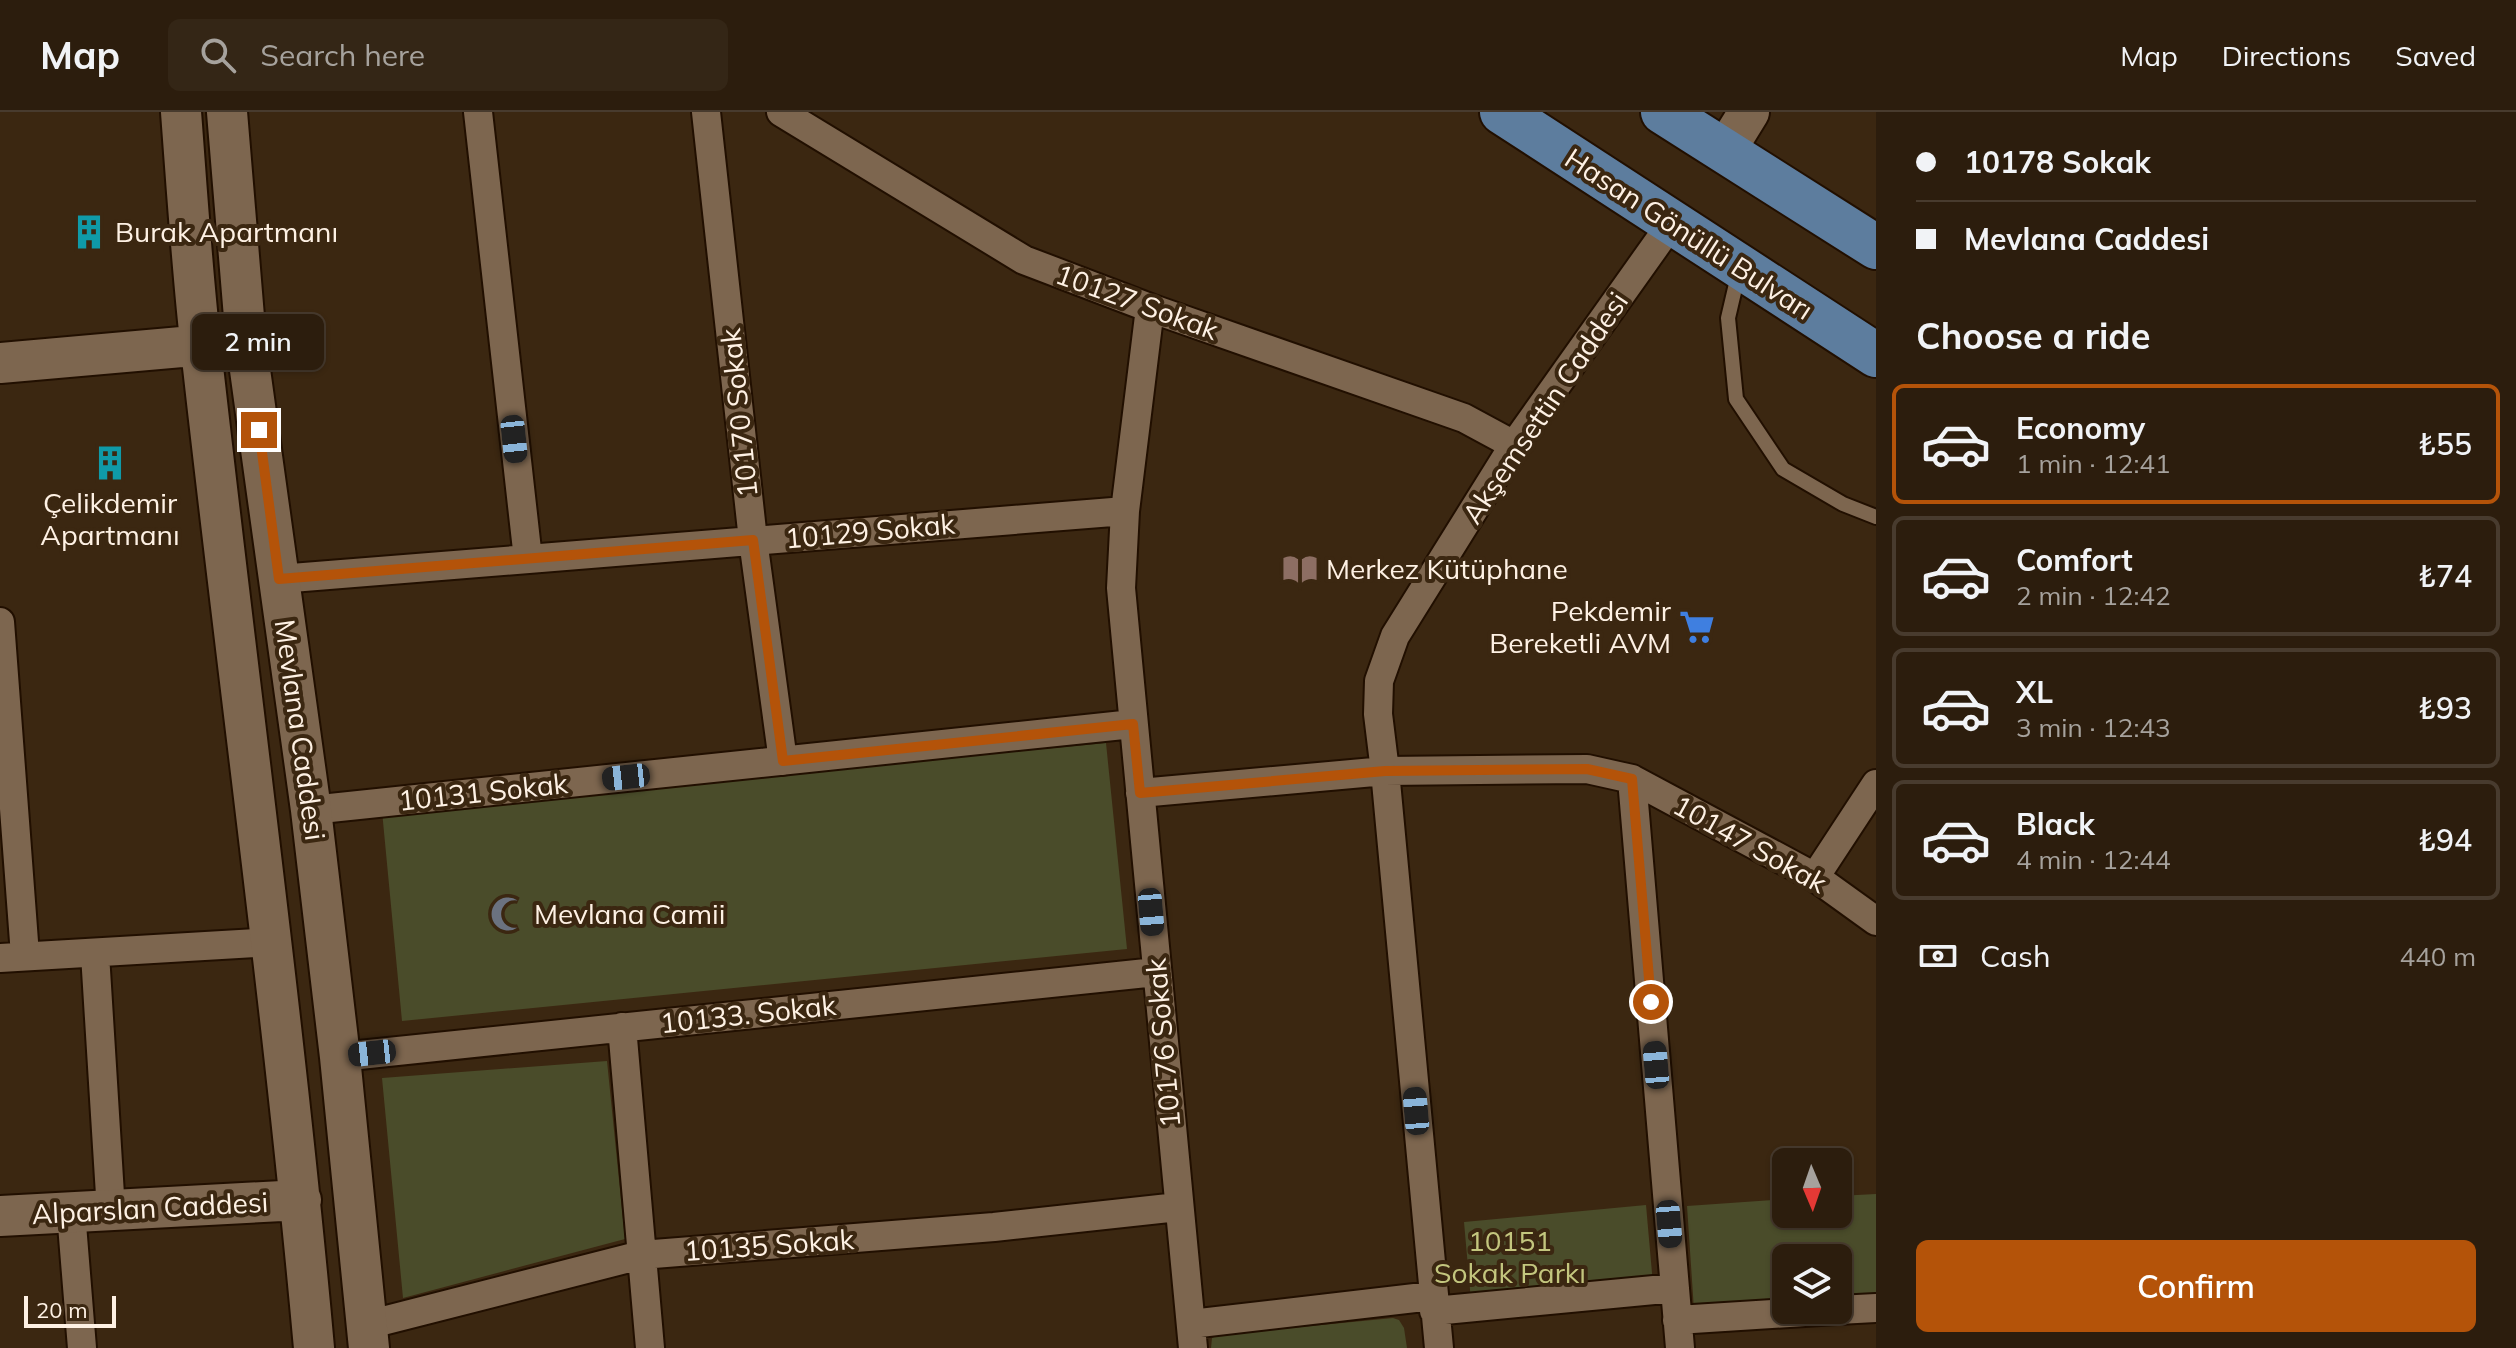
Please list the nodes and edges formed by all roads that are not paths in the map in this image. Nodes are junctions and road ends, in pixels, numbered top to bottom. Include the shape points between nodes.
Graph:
1 (181, 112) edge
2 (227, 112) edge
3 (478, 112) edge
4 (706, 112) edge
5 (1502, 112) edge
6 (1663, 112) edge
7 (1749, 112) edge
8 (786, 113) edge
9 (1725, 151) junction
10 (1671, 224) junction
11 (1876, 247) edge
12 (1740, 267) junction
13 (1150, 308) junction
14 (246, 341) junction
15 (201, 346) junction
16 (1876, 355) edge
17 (0, 363) edge
18 (1514, 445) junction
19 (1125, 511) junction
20 (1876, 517) edge
21 (753, 540) junction
22 (528, 559) junction
23 (279, 579) junction
24 (0, 622) edge
25 (1133, 724) junction
26 (783, 761) junction
27 (1385, 771) junction
28 (1632, 779) junction
29 (1876, 784) edge
30 (1140, 793) junction
31 (311, 810) junction
32 (1815, 877) junction
33 (1876, 921) edge
34 (272, 942) junction
35 (95, 954) junction
36 (13, 956) edge
37 (1156, 972) junction
38 (622, 1027) junction
39 (340, 1057) junction
40 (301, 1200) junction
41 (1178, 1207) junction
42 (111, 1211) junction
43 (71, 1212) junction
44 (0, 1216) edge
45 (641, 1255) junction
46 (1675, 1288) junction
47 (1433, 1304) junction
48 (1876, 1308) edge
49 (1852, 1309) edge
50 (1772, 1314) edge
51 (1677, 1320) junction
52 (1192, 1336) edge
53 (368, 1337) edge
54 (82, 1348) edge
55 (314, 1348) edge
56 (650, 1348) edge
57 (1439, 1348) edge
58 (1680, 1348) edge

1 - 15 street, Mevlana Caddesi
2 - 14 street, Mevlana Caddesi
3 - 22 street
4 - 21 street, 10170 Sokak
5 - 10 main road, Hasan Gönüllü Bulvarı
6 - 9 main road
7 - 9 street
8 - 13 street, 10127 Sokak via 1024,260
9 - 11 main road
10 - 12 main road, Hasan Gönüllü Bulvarı
10 - 18 street, Akşemsettin Caddesi
12 - 16 main road, Hasan Gönüllü Bulvarı
12 - 20 lane via 1728,318 1736,399 1783,469
13 - 18 street, 10127 Sokak via 1464,418
13 - 19 street, 10176 Sokak
14 - 15 street
14 - 23 street, Mevlana Caddesi
15 - 17 street
15 - 34 street, Mevlana Caddesi
18 - 27 street, Akşemsettin Caddesi via 1395,636 1379,681
19 - 21 street, 10129 Sokak
19 - 25 street, 10176 Sokak via 1121,588
21 - 22 street, 10129 Sokak
21 - 26 street, 10170 Sokak
22 - 23 street, 10129 Sokak
23 - 31 street, Mevlana Caddesi
24 - 36 street
25 - 26 street, 10131 Sokak
25 - 30 street, 10176 Sokak
26 - 31 street, 10131 Sokak
27 - 28 street, 10147 Sokak via 1587,769
27 - 30 street, 10147 Sokak
27 - 47 street, Akşemsettin Caddesi
28 - 32 street, 10147 Sokak
28 - 46 street
29 - 32 street
30 - 37 street, 10176 Sokak
31 - 39 street, Mevlana Caddesi
32 - 33 street, 10147 Sokak
34 - 35 street
34 - 40 street, Mevlana Caddesi
35 - 36 street
35 - 42 street
37 - 38 street, 10133. Sokak
37 - 41 street, 10176 Sokak
38 - 39 street, 10133. Sokak
38 - 45 street
39 - 53 street, Mevlana Caddesi
40 - 42 street, Alparslan Caddesi
40 - 55 street, Mevlana Caddesi
41 - 45 street, 10135 Sokak
41 - 52 street, 10176 Sokak
42 - 43 street, Alparslan Caddesi
43 - 44 street, Alparslan Caddesi
43 - 54 street
45 - 53 street, 10135 Sokak
45 - 56 street
46 - 47 street
46 - 51 street
47 - 52 street
47 - 57 street, Akşemsettin Caddesi
48 - 49 street
50 - 51 street
51 - 58 street

